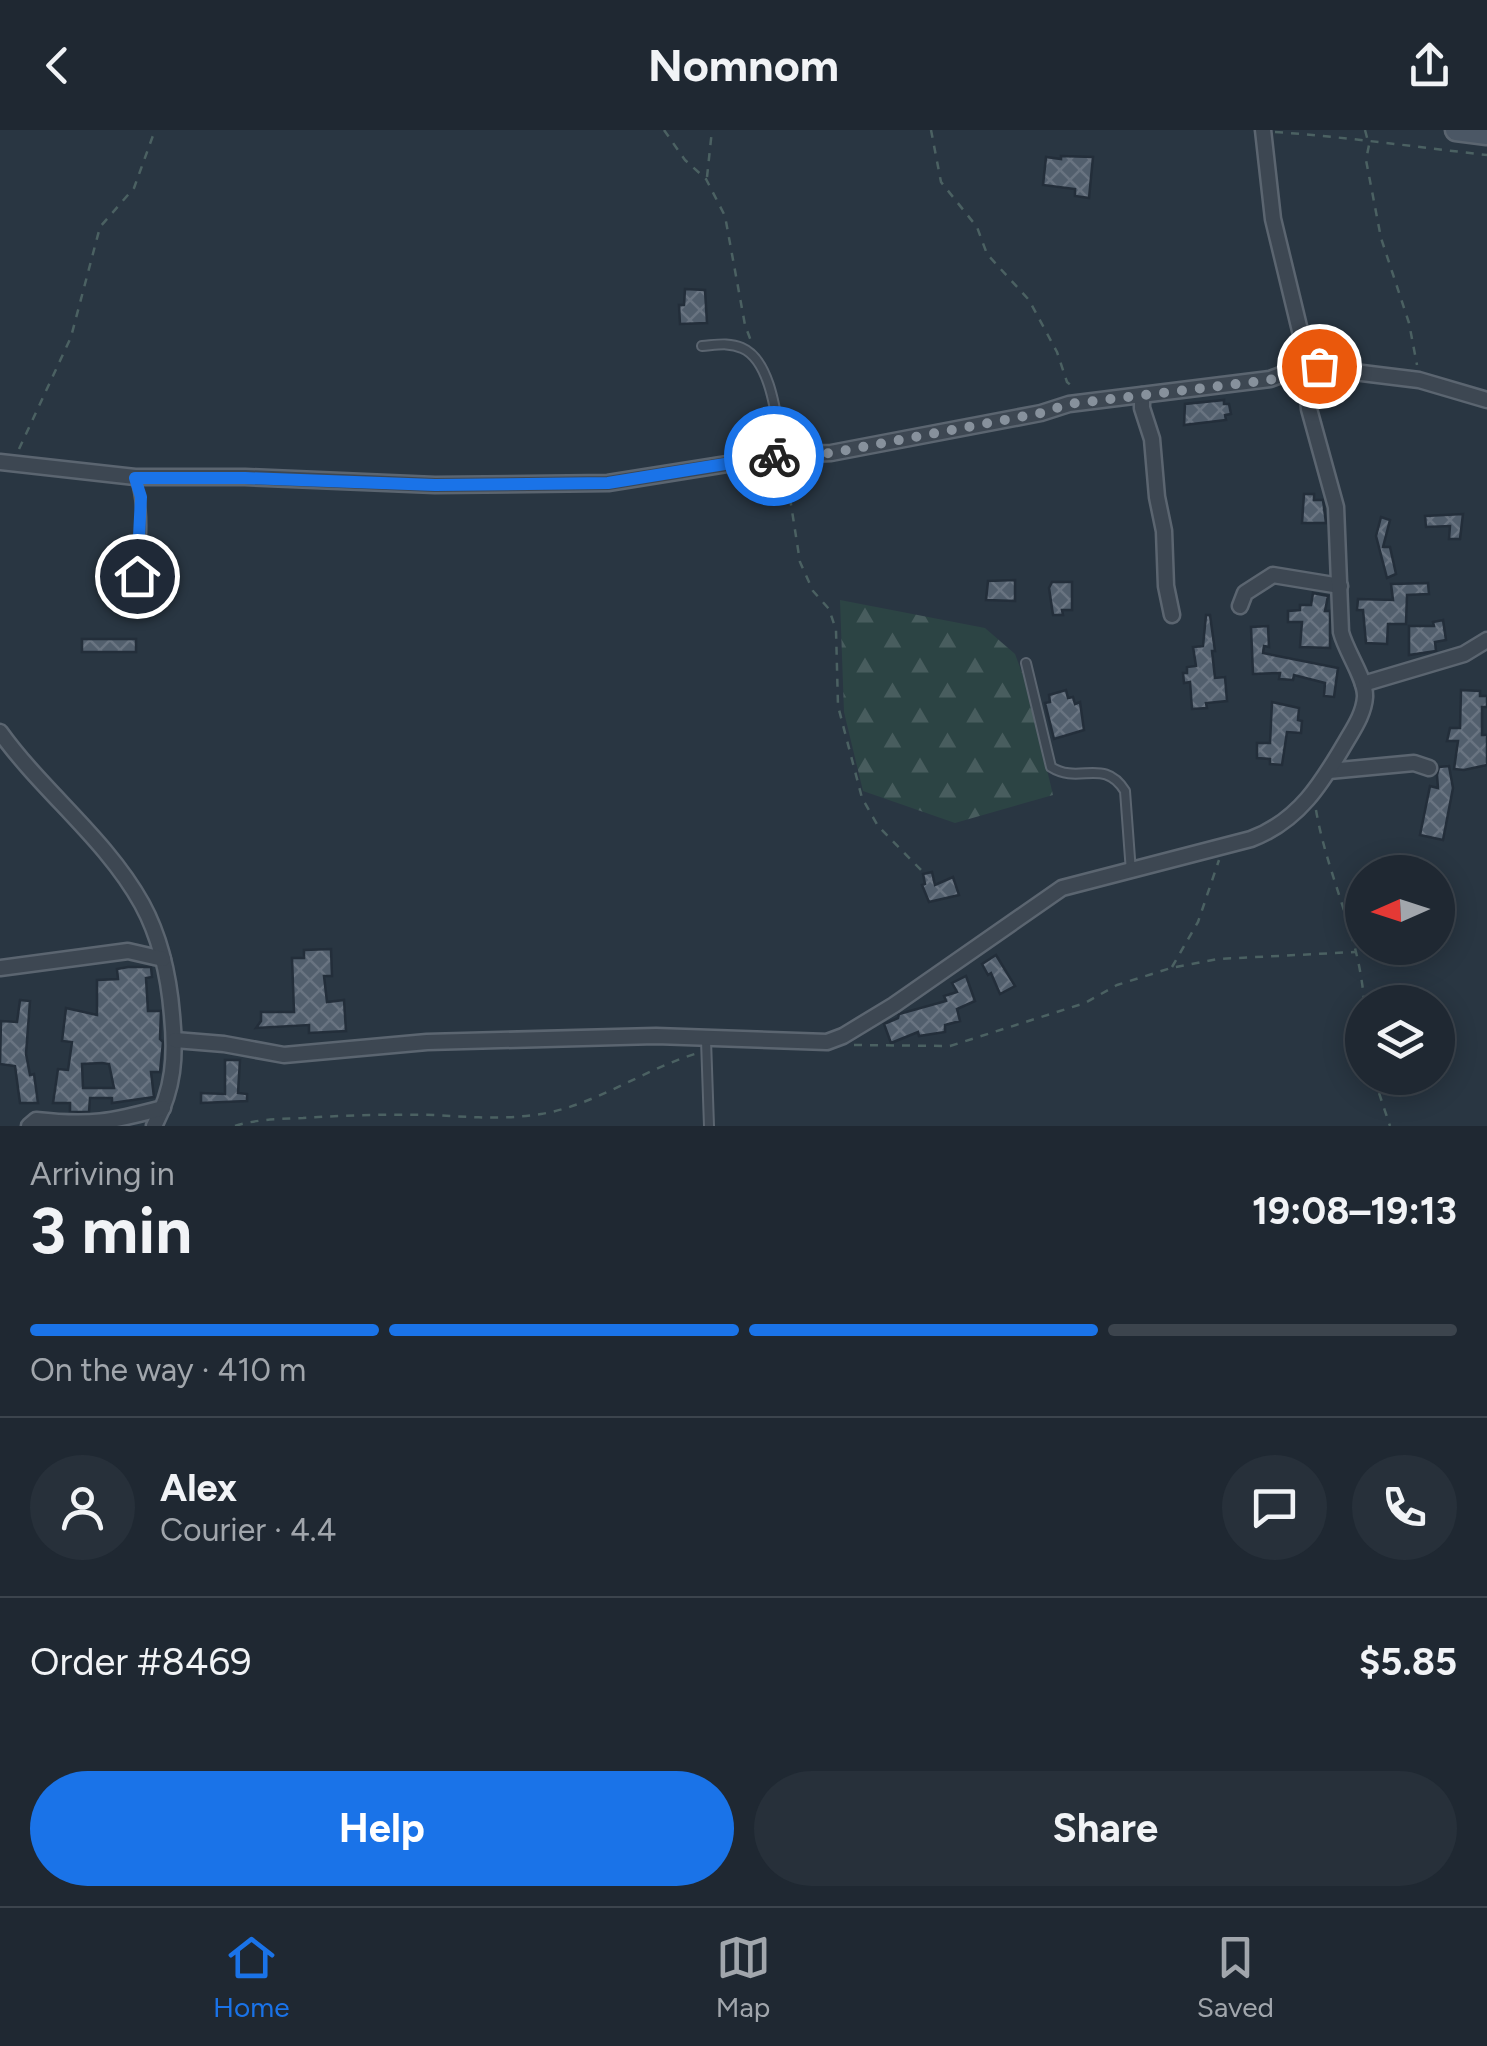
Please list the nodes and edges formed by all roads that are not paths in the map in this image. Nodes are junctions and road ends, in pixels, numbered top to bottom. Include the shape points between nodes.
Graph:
1 (1456, 130) edge
2 (1487, 134) edge
3 (1264, 136) edge
4 (702, 346) dead end
5 (1305, 366) junction
6 (1142, 396) junction
7 (1487, 400) edge
8 (783, 454) junction
9 (6, 463) edge
10 (135, 478) junction
11 (1340, 586) junction
12 (130, 592) dead end
13 (1240, 606) dead end
14 (1172, 615) dead end
15 (1487, 640) edge
16 (1026, 664) dead end
17 (1364, 684) junction
18 (0, 732) edge
19 (1429, 768) dead end
20 (1328, 771) junction
21 (1131, 872) junction
22 (163, 959) junction
23 (0, 968) edge
24 (175, 1040) junction
25 (705, 1046) junction
26 (163, 1108) junction
27 (29, 1126) edge
28 (154, 1126) edge
29 (709, 1126) edge

1 - 2 main road
3 - 5 street via 1273,219
4 - 8 lane via 744,348 759,362
5 - 6 street via 1270,380
5 - 7 street via 1419,380
5 - 11 street via 1317,448 1336,507
6 - 8 street via 831,453
6 - 14 street
8 - 10 street via 608,483
9 - 10 street
10 - 12 lane via 139,546
11 - 13 street via 1273,575 1245,593
11 - 17 street via 1341,632
15 - 17 street via 1464,654
16 - 21 lane via 1051,767 1062,774 1105,772 1125,791
17 - 20 street via 1362,710
18 - 22 street via 120,872 143,906
19 - 20 street via 1414,762
20 - 21 street via 1314,795 1267,833
21 - 25 street via 1055,892 844,1036
22 - 23 street via 128,952
22 - 24 street
24 - 25 street via 284,1056 428,1042 656,1036
24 - 26 street
25 - 29 lane
26 - 27 street via 111,1122 36,1120
26 - 28 street

